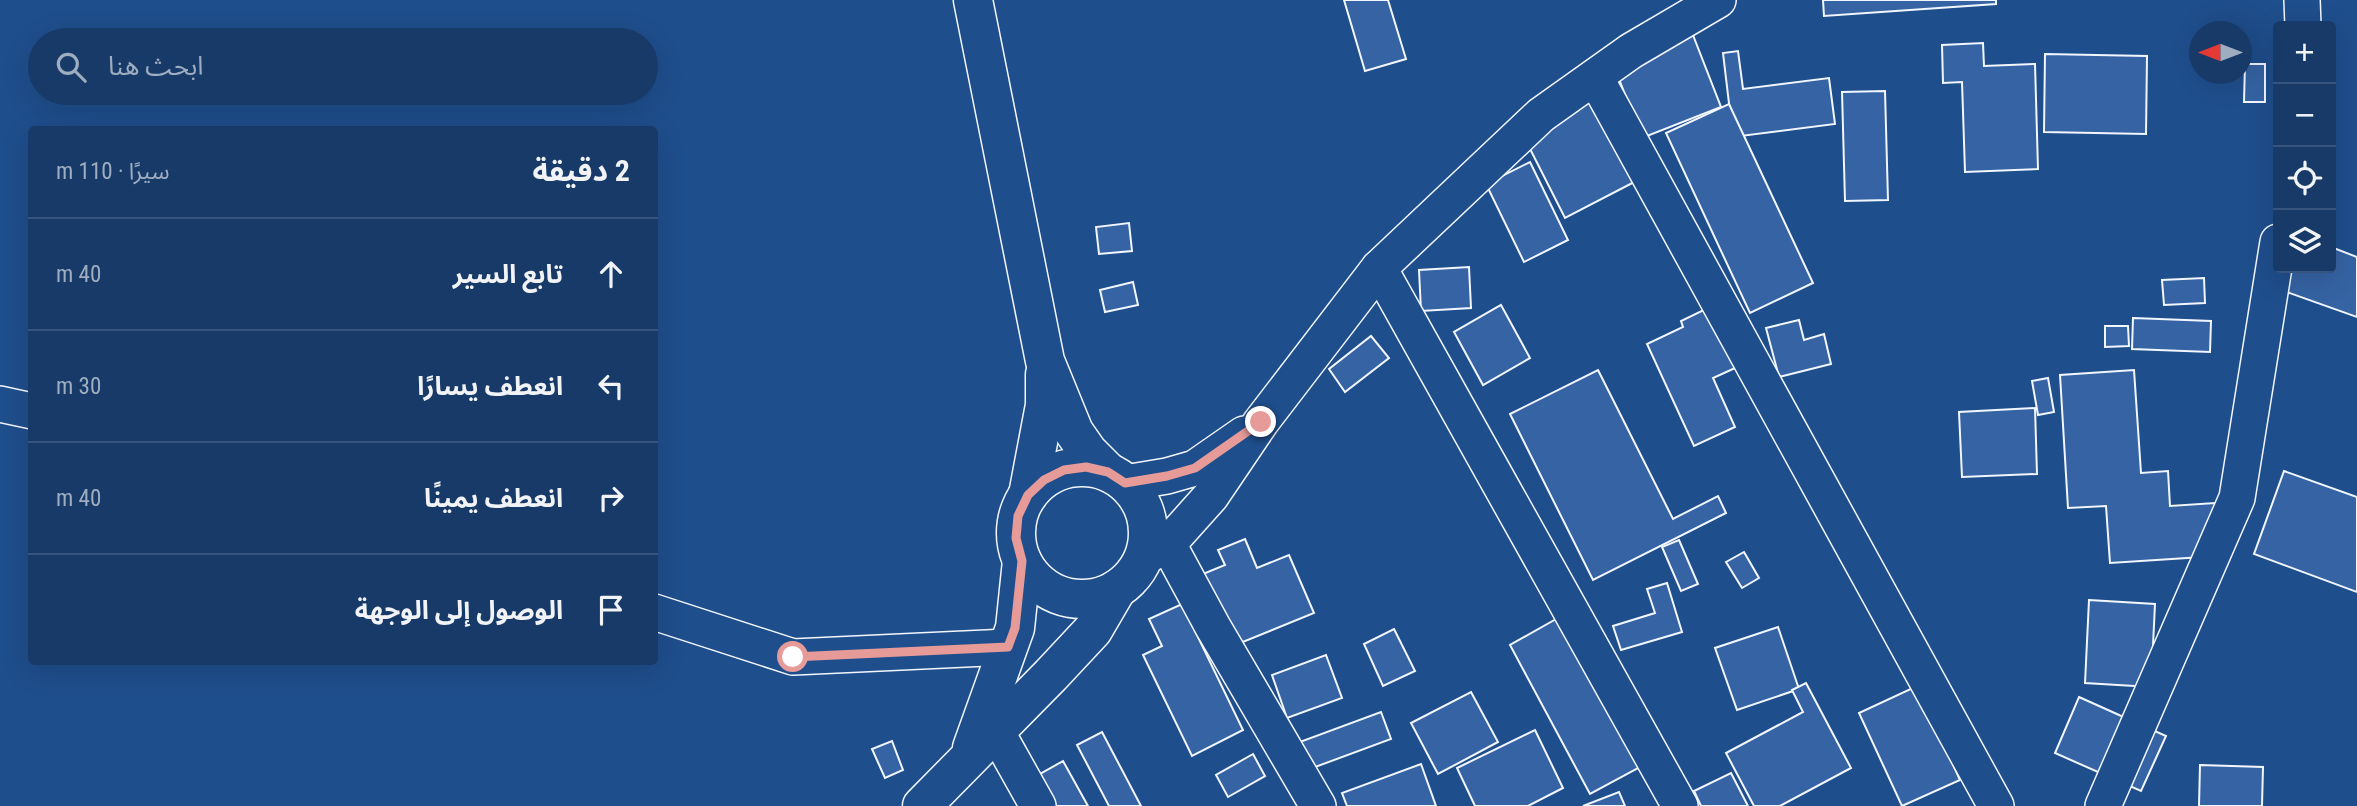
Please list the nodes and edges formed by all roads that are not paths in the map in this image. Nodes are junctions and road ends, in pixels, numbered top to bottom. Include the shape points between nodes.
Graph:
1 (973, 0) edge
2 (1718, 0) edge
3 (2302, 0) edge
4 (2303, 21) edge
5 (1595, 77) junction
6 (1379, 268) junction
7 (2273, 273) edge
8 (1045, 361) junction
9 (0, 404) edge
10 (28, 410) edge
11 (1261, 422) junction
12 (1116, 477) junction
13 (1028, 495) junction
14 (1155, 551) junction
15 (1022, 561) junction
16 (1117, 589) junction
17 (658, 613) edge
18 (1008, 647) junction
19 (996, 731) junction
20 (967, 760) junction
21 (922, 806) edge
22 (1038, 806) edge
23 (1318, 806) edge
24 (1680, 806) edge
25 (1996, 806) edge
26 (2103, 806) edge

1 - 8 street
2 - 5 street
3 - 4 street
5 - 6 street via 1541,115
5 - 25 street
6 - 11 street
6 - 24 street
7 - 26 street via 2237,498
8 - 12 street via 1074,432
8 - 13 street via 1045,405
9 - 10 street
11 - 12 street via 1195,468 1167,476
11 - 14 street via 1211,496
12 - 13 street via 1086,467 1064,470
12 - 14 street via 1139,498
13 - 15 street via 1018,516 1016,538
14 - 16 street
14 - 23 street via 1213,627
15 - 16 street via 1053,593 1074,599 1096,598
15 - 18 street via 1015,628
16 - 19 street via 1093,631
17 - 18 street via 793,657
18 - 20 street
19 - 20 street
19 - 22 street
20 - 21 street

